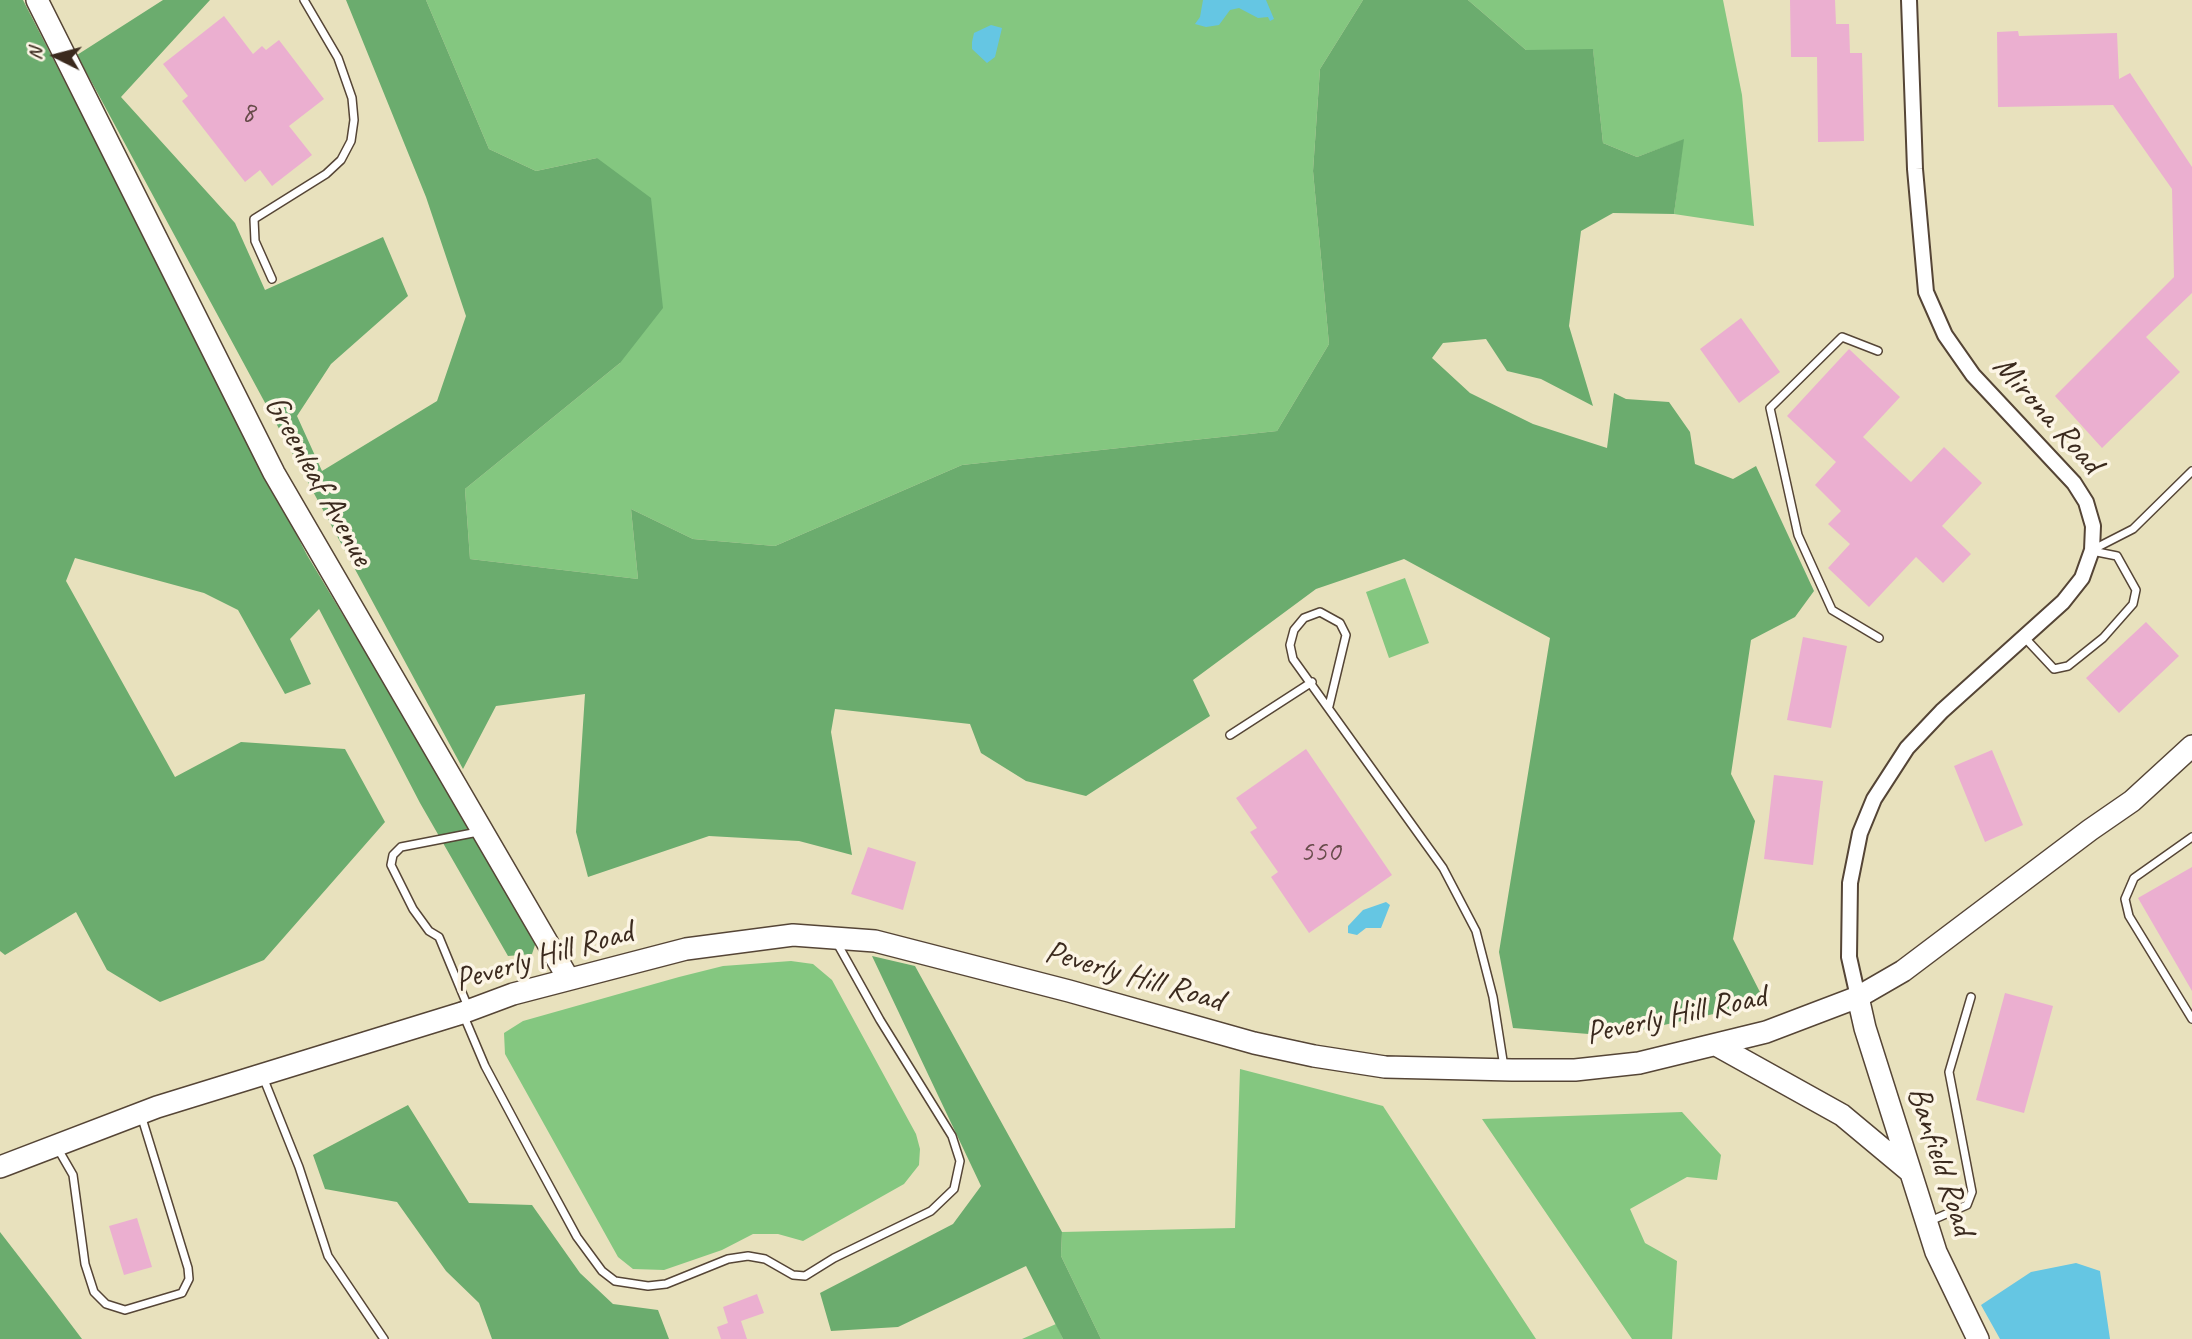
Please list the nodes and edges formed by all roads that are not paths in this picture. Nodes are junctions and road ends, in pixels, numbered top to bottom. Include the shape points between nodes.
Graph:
1 (37, 0) edge
2 (304, 0) edge
3 (1909, 0) edge
4 (272, 279) dead end
5 (1878, 351) dead end
6 (2192, 471) edge
7 (2092, 550) junction
8 (1879, 638) dead end
9 (2025, 638) junction
10 (1312, 682) junction
11 (1329, 706) junction
12 (1230, 735) dead end
13 (2192, 746) edge
14 (482, 831) junction
15 (2192, 837) edge
16 (834, 937) junction
17 (568, 978) junction
18 (1971, 997) dead end
19 (1858, 998) junction
20 (466, 1012) junction
21 (2192, 1019) edge
22 (1718, 1046) junction
23 (1504, 1070) junction
24 (261, 1073) junction
25 (141, 1114) junction
26 (56, 1145) junction
27 (0, 1167) edge
28 (1909, 1172) junction
29 (1926, 1223) junction
30 (384, 1339) edge
31 (1978, 1339) edge

1 - 14 street, Greenleaf Avenue via 274,473
2 - 4 lane via 338,58 352,98 354,120 351,141 341,160 254,219 255,241
3 - 7 street, Mirona Road via 1915,169 1926,292 1945,335 1973,375 2074,483 2093,526
5 - 8 lane via 1842,337 1770,408 1798,535 1832,610
6 - 7 lane via 2133,529
7 - 9 street, Mirona Road via 2076,586
7 - 9 lane via 2117,556 2136,590 2133,604 2103,638 2068,666 2054,669
9 - 19 street, Mirona Road via 1916,739 1874,799 1860,833 1850,884 1849,957
10 - 11 lane
10 - 11 lane via 1293,659 1290,645 1304,618 1320,612 1340,623 1346,635
10 - 12 lane
11 - 23 lane via 1443,868 1476,931 1493,997
13 - 19 street, Peverly Hill Road via 2132,801 1903,971
14 - 17 street, Greenleaf Avenue
14 - 20 lane via 401,847 391,865 413,909 439,937
15 - 21 lane via 2134,878 2125,899 2129,916
16 - 17 street, Peverly Hill Road via 749,938 686,948
16 - 20 lane via 952,1136 960,1161 954,1189 931,1210 806,1276 748,1256 648,1286 615,1281 602,1271 577,1237 485,1066
16 - 23 street, Peverly Hill Road via 875,941 956,961 1314,1056 1385,1067
17 - 20 street, Peverly Hill Road
18 - 29 lane via 1949,1072 1972,1192 1967,1205
19 - 22 street, Peverly Hill Road
19 - 28 street, Banfield Road
20 - 24 street, Peverly Hill Road
22 - 23 street, Peverly Hill Road via 1639,1063 1575,1070
22 - 28 street via 1842,1115
24 - 25 street, Peverly Hill Road
24 - 30 lane via 328,1256
25 - 26 street, Peverly Hill Road
25 - 26 lane via 188,1268 189,1279 182,1293 125,1311 106,1304 94,1292 85,1264 73,1175
26 - 27 street, Peverly Hill Road
28 - 29 street, Banfield Road
29 - 31 street, Banfield Road

